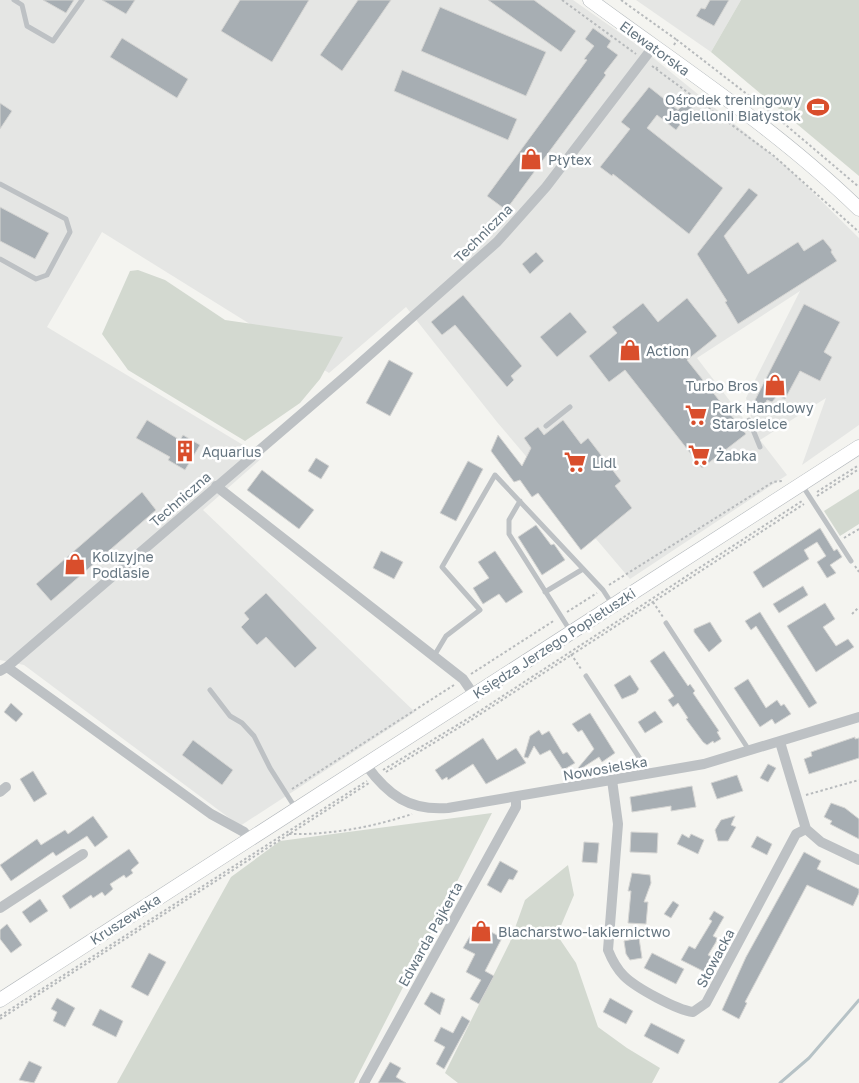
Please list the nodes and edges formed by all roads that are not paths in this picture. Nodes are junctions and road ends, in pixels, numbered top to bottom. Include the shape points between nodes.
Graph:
1 (14, 0) edge
2 (82, 0) edge
3 (590, 0) edge
4 (653, 47) junction
5 (0, 184) edge
6 (859, 209) edge
7 (0, 259) edge
8 (570, 407) dead end
9 (750, 420) dead end
10 (546, 426) dead end
11 (760, 447) dead end
12 (859, 447) edge
13 (795, 483) junction
14 (216, 486) junction
15 (520, 501) junction
16 (851, 561) dead end
17 (583, 568) junction
18 (545, 592) junction
19 (612, 605) junction
20 (666, 622) road end
21 (572, 632) junction
22 (434, 656) junction
23 (4, 669) edge
24 (586, 676) road end
25 (210, 690) dead end
26 (474, 695) junction
27 (859, 717) edge
28 (780, 742) junction
29 (750, 751) junction
30 (372, 773) junction
31 (650, 774) junction
32 (612, 780) junction
33 (516, 797) junction
34 (293, 803) junction
35 (806, 829) junction
36 (249, 839) junction
37 (83, 854) dead end
38 (859, 860) edge
39 (0, 908) edge
40 (1, 998) edge
41 (364, 1083) edge

1 - 2 lane via 22,5 27,26 53,41
3 - 4 street, Elewatorska
4 - 6 street, Elewatorska via 777,137
4 - 14 street, Techniczna via 546,187 496,242
5 - 7 lane via 66,219 70,232 47,275 36,278
8 - 10 lane
9 - 11 lane
12 - 13 street, Księdza Jerzego Popiełuszki
13 - 16 lane via 810,498
13 - 19 street, Księdza Jerzego Popiełuszki
14 - 22 street
14 - 23 street, Techniczna
15 - 17 lane
15 - 18 lane via 509,520 509,534
15 - 22 lane via 495,475 442,567 480,610 446,636
17 - 18 lane
17 - 19 lane
18 - 21 lane
19 - 21 street, Księdza Jerzego Popiełuszki
20 - 29 lane
21 - 26 street, Księdza Jerzego Popiełuszki
22 - 26 street via 464,679
23 - 36 street, Techniczna via 211,814 244,832
24 - 31 lane
25 - 34 lane via 230,716 254,736
26 - 30 street, Księdza Jerzego Popiełuszki
27 - 28 street, Nowosielska
28 - 29 street, Nowosielska
28 - 35 street
29 - 31 street, Nowosielska
30 - 33 street, Nowosielska via 398,797 415,806 448,808
30 - 34 street, Księdza Jerzego Popiełuszki
31 - 32 street, Nowosielska
32 - 33 street, Nowosielska
32 - 35 street, Słowacka via 618,824 608,950 614,964 626,978 680,1010 693,1012 706,1003 796,834
33 - 41 street, Edwarda Pajkerta via 516,807
34 - 36 street, Księdza Jerzego Popiełuszki via 277,821
35 - 38 street via 821,842
36 - 40 street, Kruszewska
37 - 39 street

